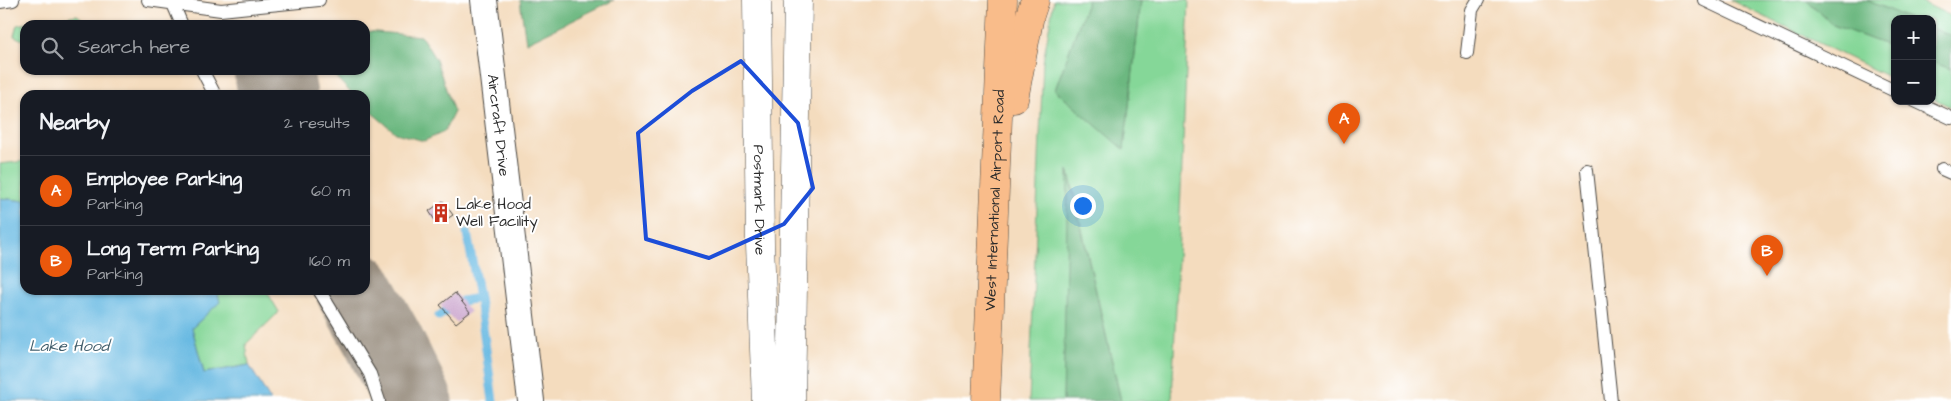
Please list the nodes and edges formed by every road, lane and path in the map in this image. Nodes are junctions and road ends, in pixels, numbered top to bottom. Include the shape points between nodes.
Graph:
1 (13, 0) edge
2 (148, 0) edge
3 (319, 0) edge
4 (484, 0) edge
5 (757, 0) edge
6 (798, 0) edge
7 (1003, 0) edge
8 (1035, 0) edge
9 (1478, 0) edge
10 (1704, 0) edge
11 (0, 2) edge
12 (174, 4) junction
13 (180, 20) edge
14 (1467, 53) dead end
15 (205, 75) edge
16 (1891, 89) edge
17 (213, 90) edge
18 (1923, 105) edge
19 (1951, 118) edge
20 (1587, 170) dead end
21 (995, 216) junction
22 (322, 295) edge
23 (379, 401) edge
24 (531, 401) edge
25 (766, 401) edge
26 (791, 401) edge
27 (986, 401) edge
28 (1611, 401) edge

1 - 11 lane
2 - 12 lane
3 - 12 lane via 221,10
4 - 24 street, Aircraft Drive
5 - 25 street, Postmark Drive
6 - 26 street
7 - 21 main road, West International Airport Road
8 - 21 main road via 1020,63
9 - 14 lane via 1472,10
10 - 16 lane
12 - 13 lane
15 - 17 lane
18 - 19 lane
20 - 28 lane
21 - 27 main road, West International Airport Road
22 - 23 lane via 370,374

